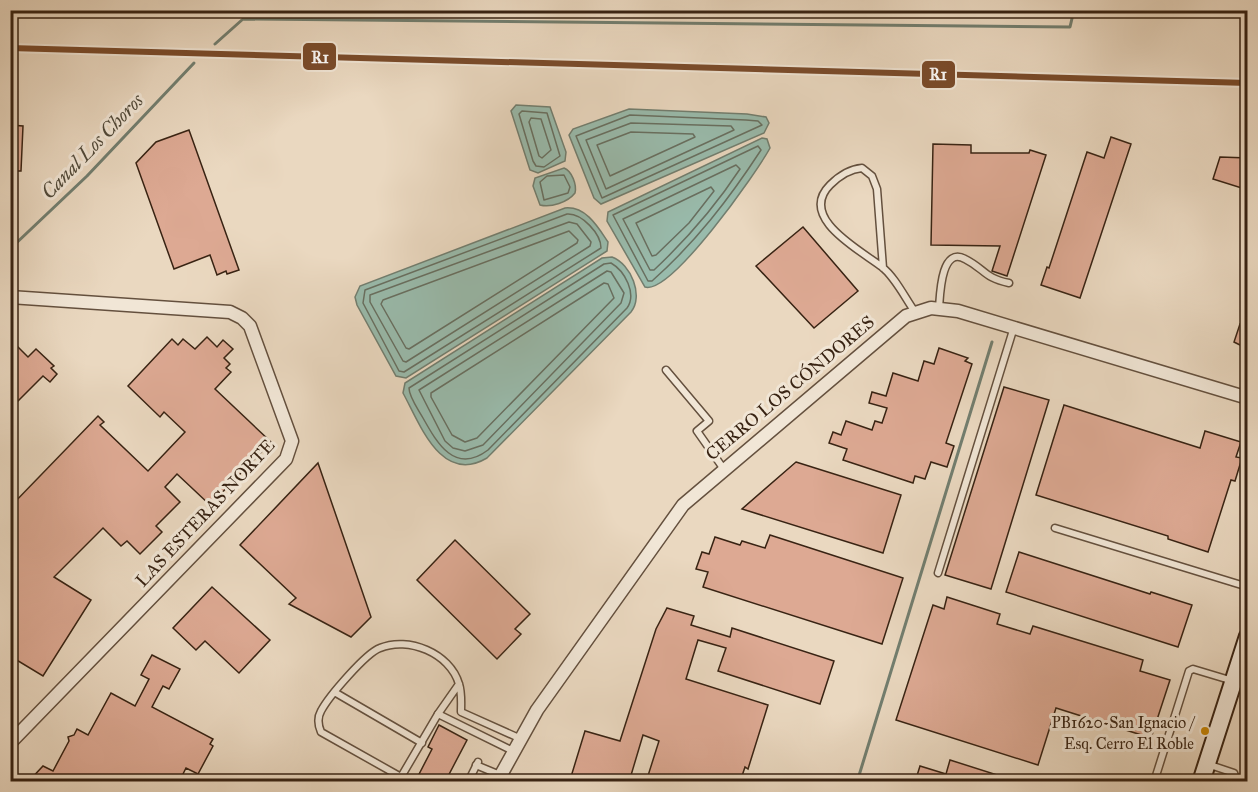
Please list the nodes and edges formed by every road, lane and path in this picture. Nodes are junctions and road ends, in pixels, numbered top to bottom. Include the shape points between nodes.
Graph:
1 (883, 268) junction
2 (1009, 283) dead end
3 (10, 297) edge
4 (939, 308) junction
5 (915, 312) junction
6 (1014, 326) junction
7 (666, 370) dead end
8 (1248, 398) edge
9 (723, 468) junction
10 (1055, 528) dead end
11 (938, 573) dead end
12 (1248, 586) edge
13 (1246, 645) edge
14 (1233, 681) junction
15 (459, 684) junction
16 (336, 693) junction
17 (438, 714) junction
18 (519, 738) junction
19 (10, 743) edge
20 (422, 743) junction
21 (513, 752) junction
22 (1206, 764) junction
23 (498, 778) edge
24 (468, 782) edge
25 (1155, 782) edge
26 (1201, 782) edge
27 (1238, 782) edge

1 - 1 lane via 875,182 862,168 854,168 824,194 826,220 861,255
1 - 5 lane
2 - 4 lane via 992,280 958,257 950,260 942,271
3 - 19 street, LAS ESTERAS NORTE via 230,312 242,318 250,326 292,441 286,459
4 - 5 street, CERRO LOS CÓNDORES
4 - 6 street, CERRO LOS CÓNDORES
5 - 9 street, CERRO LOS CÓNDORES via 898,321
6 - 8 street, CERRO LOS CÓNDORES
6 - 11 lane
7 - 9 lane via 709,421 697,431
9 - 18 street, CERRO LOS CÓNDORES via 675,514
10 - 12 lane
13 - 14 main road
14 - 22 main road
14 - 25 lane via 1189,671
15 - 16 lane via 440,658 428,650 399,643 365,657
15 - 17 lane
15 - 18 lane via 461,712
16 - 20 lane
16 - 20 lane via 320,712 321,732 401,777
17 - 20 lane
17 - 21 lane
18 - 21 street, CERRO LOS CÓNDORES
21 - 23 street, CERRO LOS CÓNDORES
22 - 26 main road
22 - 27 lane via 1234,773
23 - 24 lane via 477,763

